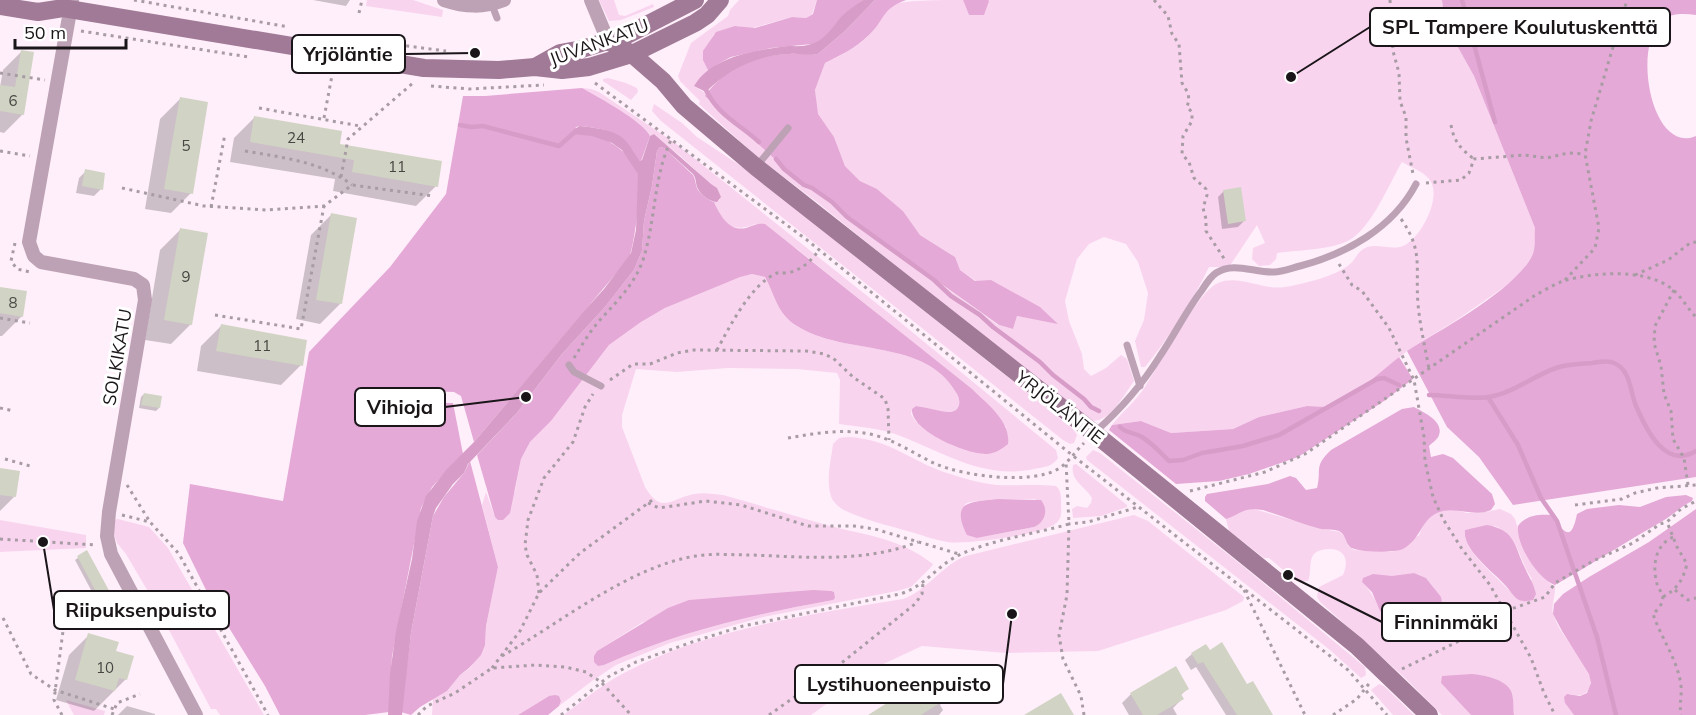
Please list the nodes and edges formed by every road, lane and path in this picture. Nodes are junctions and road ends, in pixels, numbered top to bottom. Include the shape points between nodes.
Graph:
1 (134, 0) edge
2 (362, 0) edge
3 (444, 0) edge
4 (591, 0) edge
5 (695, 0) edge
6 (720, 0) edge
7 (1154, 0) edge
8 (1390, 0) edge
9 (1627, 0) edge
10 (64, 4) edge
11 (0, 6) edge
12 (498, 8) edge
13 (359, 13) dead end
14 (296, 29) dead end
15 (366, 40) dead end
16 (608, 41) junction
17 (457, 52) dead end
18 (626, 56) junction
19 (535, 67) junction
20 (589, 67) junction
21 (333, 70) dead end
22 (0, 74) edge
23 (58, 83) junction
24 (413, 83) dead end
25 (258, 108) dead end
26 (324, 118) junction
27 (1451, 125) dead end
28 (360, 126) junction
29 (788, 128) dead end
30 (225, 134) dead end
31 (672, 138) junction
32 (0, 151) edge
33 (245, 151) dead end
34 (1585, 154) junction
35 (32, 156) dead end
36 (1474, 159) junction
37 (756, 167) junction
38 (341, 177) junction
39 (1416, 184) junction
40 (352, 185) junction
41 (122, 188) dead end
42 (433, 196) dead end
43 (324, 206) junction
44 (211, 207) junction
45 (1396, 213) junction
46 (1696, 242) edge
47 (819, 250) junction
48 (1334, 255) junction
49 (1229, 267) junction
50 (1635, 276) junction
51 (1564, 281) junction
52 (1674, 290) junction
53 (215, 315) dead end
54 (1696, 317) edge
55 (0, 318) edge
56 (30, 323) dead end
57 (1126, 345) dead end
58 (717, 350) junction
59 (569, 364) joint
60 (1429, 369) junction
61 (1414, 380) junction
62 (601, 386) junction
63 (1140, 386) junction
64 (0, 408) edge
65 (14, 411) dead end
66 (1094, 433) junction
67 (788, 438) dead end
68 (890, 440) junction
69 (1072, 455) junction
70 (5, 459) dead end
71 (1066, 462) junction
72 (30, 466) dead end
73 (116, 467) junction
74 (1688, 484) junction
75 (1696, 485) edge
76 (1170, 495) junction
77 (655, 498) dead end
78 (1696, 501) edge
79 (648, 503) junction
80 (1575, 505) dead end
81 (1138, 507) junction
82 (109, 512) junction
83 (150, 522) junction
84 (1667, 522) junction
85 (1069, 524) junction
86 (1673, 537) junction
87 (0, 539) edge
88 (918, 542) junction
89 (96, 545) dead end
90 (961, 554) junction
91 (924, 583) junction
92 (1244, 589) junction
93 (1675, 590) junction
94 (539, 593) junction
95 (1663, 597) junction
96 (1696, 598) edge
97 (101, 609) dead end
98 (1504, 611) junction
99 (130, 616) dead end
100 (3, 618) dead end
101 (63, 631) dead end
102 (502, 656) junction
103 (492, 668) junction
104 (1388, 675) junction
105 (601, 682) junction
106 (1364, 688) junction
107 (55, 690) junction
108 (140, 694) dead end
109 (114, 709) junction
110 (62, 715) edge
111 (112, 715) edge
112 (196, 715) edge
113 (268, 715) edge
114 (418, 715) edge
115 (561, 715) edge
116 (631, 715) edge
117 (769, 715) edge
118 (1084, 715) edge
119 (1305, 715) edge
120 (1333, 715) edge
121 (1387, 715) edge
122 (1429, 715) edge
123 (1555, 715) edge
124 (1682, 715) edge

1 - 14 path
2 - 13 path
3 - 12 street
4 - 16 street
5 - 16 main road, JUVANKATU
6 - 18 main road, JUVANKATU via 695,23
7 - 49 path via 1168,16 1179,44 1182,83 1188,93 1187,107 1192,112 1192,122 1183,136 1182,154 1194,178 1206,189 1206,231
8 - 39 path via 1393,51
9 - 34 path
10 - 11 main road, JUVANKATU via 38,12
10 - 19 main road, JUVANKATU via 424,68
10 - 23 street, SOLKIKATU
15 - 17 path
16 - 18 main road, YRJÖLÄNTIE
16 - 19 main road, JUVANKATU via 560,53
18 - 20 main road, JUVANKATU
18 - 37 main road, YRJÖLÄNTIE via 654,90 684,106
19 - 20 main road, JUVANKATU
20 - 31 path via 592,81
21 - 26 path
22 - 23 path
23 - 73 street, SOLKIKATU via 29,242 34,256 41,262 134,279 143,285 145,300
24 - 28 path
25 - 26 path
26 - 28 path
27 - 36 path via 1453,139
28 - 38 path via 348,139
29 - 37 lane
30 - 44 path
31 - 47 path
31 - 59 path via 662,163 642,262 629,288
32 - 35 path
33 - 38 path via 301,161
34 - 36 path
34 - 51 path via 1599,228 1595,248
36 - 39 path via 1469,173 1461,180
37 - 66 main road, YRJÖLÄNTIE
38 - 40 path
39 - 45 lane
40 - 42 path
40 - 43 path
41 - 44 path
43 - 44 path via 267,210
43 - 53 path via 301,329
45 - 48 lane
45 - 60 path via 1408,229 1417,253 1418,303
46 - 50 path
47 - 58 path via 806,265 778,273 763,284 744,303
47 - 69 path
48 - 49 lane via 1276,272
48 - 61 path via 1352,285 1362,291 1389,328
49 - 63 lane via 1213,275
50 - 51 path via 1612,273
50 - 52 path via 1661,282
51 - 60 path via 1534,296
52 - 54 path
52 - 74 path via 1655,326 1654,343 1671,411 1673,439 1684,458
55 - 56 path
57 - 63 lane
58 - 62 path via 677,352 650,363 633,364
58 - 68 path via 806,351 829,356 885,399
59 - 62 lane via 574,372
60 - 61 path
61 - 76 path via 1305,454 1265,472
61 - 98 path via 1433,497 1443,519
62 - 94 path via 585,407 573,442 544,478 528,520 525,545 537,575
63 - 66 lane
64 - 65 path
66 - 69 path
66 - 76 main road, YRJÖLÄNTIE
67 - 68 path via 842,431
68 - 71 path via 939,465 974,474 1031,477 1057,470
69 - 71 path
69 - 81 path
70 - 72 path
71 - 85 path
73 - 82 street, SOLKIKATU
73 - 83 path
74 - 75 path
74 - 80 path
76 - 104 main road, YRJÖLÄNTIE
77 - 79 path
78 - 84 path
79 - 88 path via 669,508 691,502 723,502 756,508 808,526 854,526
79 - 94 path via 580,554
81 - 85 path
81 - 92 path
82 - 83 path
82 - 112 street, SOLKIKATU via 107,536 111,554
83 - 113 path via 179,554
84 - 86 path
84 - 98 path via 1555,583 1545,597
85 - 90 path
85 - 118 path via 1067,595 1059,635 1063,659 1081,696
86 - 93 path via 1687,564
86 - 95 path via 1658,549 1655,567
87 - 89 path
88 - 90 path
88 - 102 path via 888,552 852,557 714,554 675,560 620,584
90 - 91 path
91 - 105 path via 900,594 743,626 636,662
91 - 117 path via 915,604
92 - 106 path via 1348,670
92 - 119 path
93 - 95 path
93 - 96 path via 1688,600
94 - 102 path via 520,632
95 - 124 path via 1653,614 1682,687
97 - 99 path via 113,626 122,627
98 - 104 path via 1482,621 1459,641
98 - 123 path via 1531,658
100 - 107 path via 31,674
101 - 107 path
102 - 103 path
103 - 105 path via 565,667 586,672
103 - 114 path via 455,693 427,705
104 - 122 main road, YRJÖLÄNTIE
105 - 115 path
105 - 116 path
106 - 120 path via 1357,699
106 - 121 path
107 - 109 path
107 - 110 path via 54,700
108 - 109 path via 117,703
109 - 111 path

